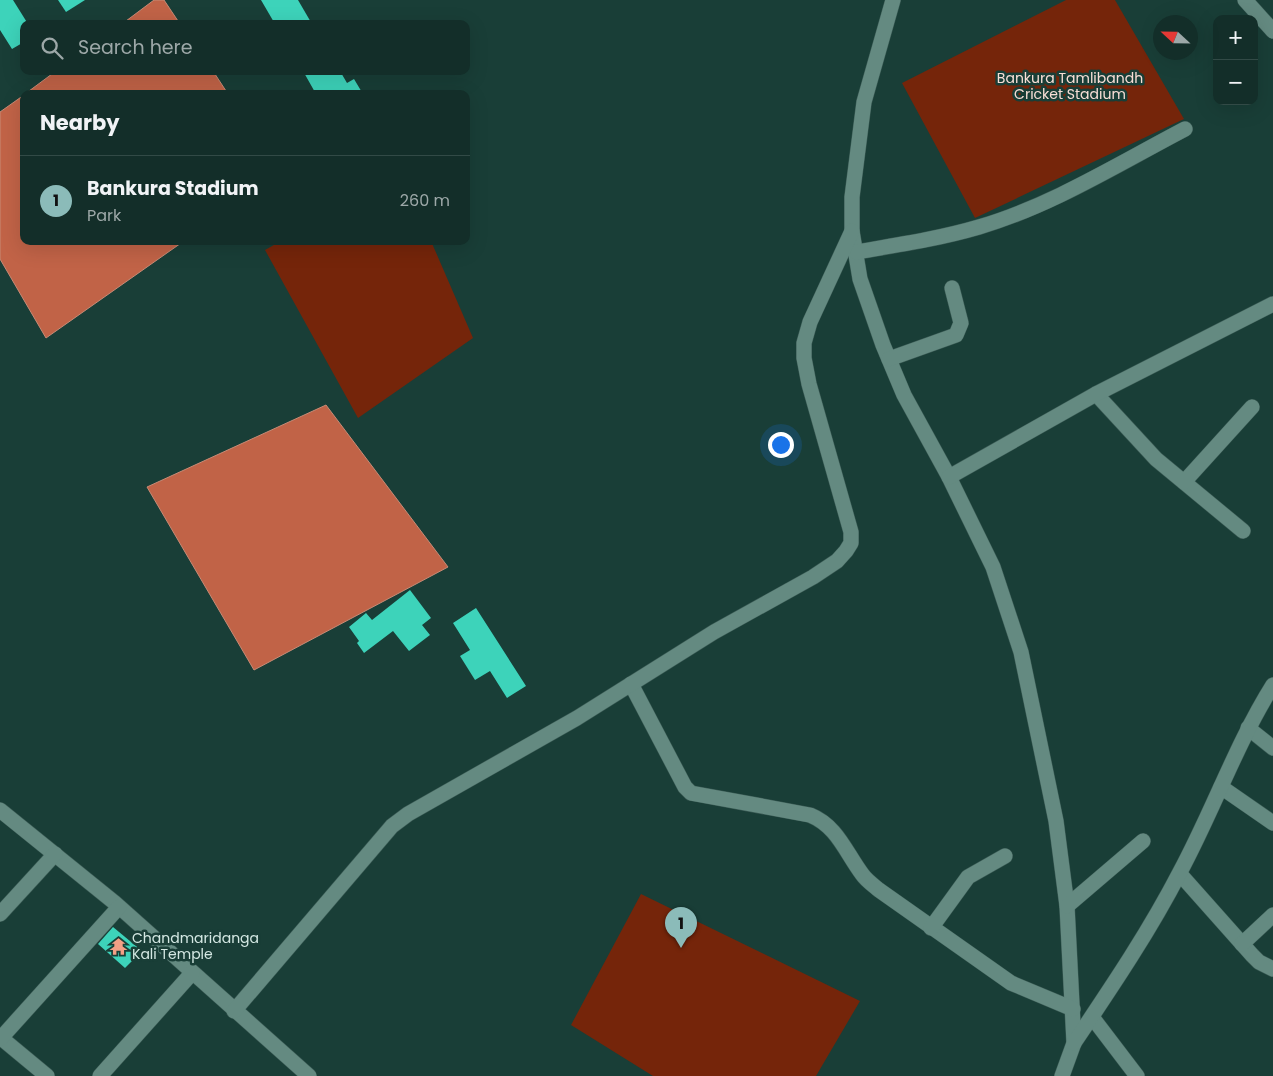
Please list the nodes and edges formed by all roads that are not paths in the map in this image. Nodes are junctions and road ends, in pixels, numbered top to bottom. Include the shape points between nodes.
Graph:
1 (893, 0) edge
2 (1245, 0) edge
3 (1273, 31) edge
4 (1185, 129) dead end
5 (852, 231) junction
6 (856, 252) junction
7 (952, 288) dead end
8 (1273, 304) edge
9 (889, 359) junction
10 (1096, 394) junction
11 (1252, 407) dead end
12 (949, 477) junction
13 (1184, 482) junction
14 (1243, 531) dead end
15 (631, 684) junction
16 (1273, 685) edge
17 (1248, 728) junction
18 (1273, 748) edge
19 (1221, 787) junction
20 (0, 810) edge
21 (1273, 824) edge
22 (1143, 841) dead end
23 (55, 854) junction
24 (1006, 856) dead end
25 (1180, 874) junction
26 (1067, 906) junction
27 (119, 907) junction
28 (0, 914) edge
29 (1273, 916) edge
30 (930, 928) junction
31 (1242, 944) junction
32 (1273, 969) edge
33 (192, 973) junction
34 (1073, 1009) junction
35 (234, 1011) junction
36 (1092, 1016) junction
37 (0, 1037) edge
38 (1074, 1043) junction
39 (47, 1076) edge
40 (100, 1076) edge
41 (309, 1076) edge
42 (1062, 1076) edge
43 (1137, 1076) edge

1 - 5 street via 864,102 852,197
2 - 3 street
4 - 6 street via 1068,191 980,227
5 - 6 street
5 - 15 street via 810,322 804,343 809,384 851,532 850,543 837,561 813,577 714,632
6 - 9 street via 860,279
7 - 9 street via 961,323 956,335
8 - 10 street
9 - 12 street
10 - 12 street
10 - 13 street via 1156,459
11 - 13 street
12 - 26 street via 993,566 1021,652 1054,811
13 - 14 street
15 - 30 street via 691,793 822,820 841,840 863,875
15 - 35 street via 392,826
16 - 17 street
17 - 18 street
17 - 19 street
19 - 21 street
19 - 25 street
20 - 23 street
22 - 26 street
23 - 27 street
23 - 28 street
24 - 30 street via 968,878
25 - 31 street
25 - 36 street
26 - 34 street
27 - 33 street
27 - 37 street
29 - 31 street
30 - 34 street via 1011,983
31 - 32 street via 1259,962
33 - 35 street
33 - 40 street
34 - 38 street
35 - 41 street
36 - 38 street
36 - 43 street
37 - 39 street
38 - 42 street

